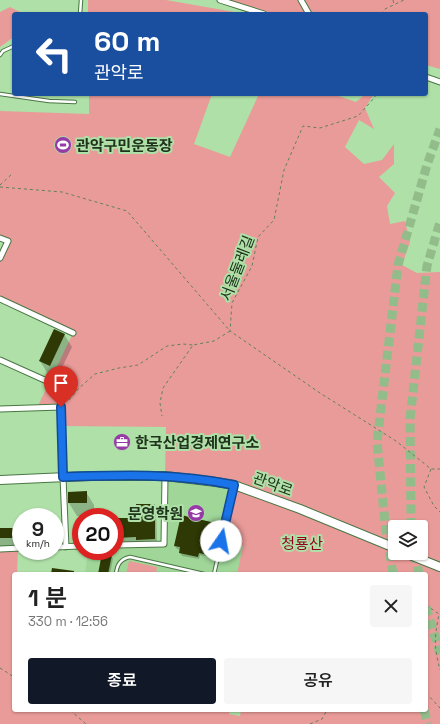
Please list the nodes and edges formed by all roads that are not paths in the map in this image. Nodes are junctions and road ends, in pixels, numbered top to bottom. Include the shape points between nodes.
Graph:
1 (81, 0) edge
2 (220, 0) edge
3 (301, 0) edge
4 (80, 12) edge
5 (258, 12) edge
6 (308, 12) edge
7 (12, 47) edge
8 (0, 55) edge
9 (428, 79) edge
10 (440, 82) edge
11 (0, 94) edge
12 (12, 96) edge
13 (14, 96) edge
14 (75, 102) dead end
15 (0, 238) edge
16 (0, 258) edge
17 (0, 299) edge
18 (73, 333) dead end
19 (0, 360) edge
20 (49, 382) dead end
21 (0, 409) edge
22 (165, 476) junction
23 (63, 477) junction
24 (0, 480) edge
25 (234, 485) junction
26 (124, 545) edge
27 (388, 545) edge
28 (66, 547) joint
29 (72, 547) edge
30 (12, 548) edge
31 (0, 549) edge
32 (422, 560) edge
33 (440, 567) edge
34 (117, 572) edge
35 (195, 572) edge
36 (214, 572) edge

1 - 4 lane
2 - 5 street
3 - 6 street
7 - 8 lane
9 - 10 street
11 - 12 lane
13 - 14 lane
15 - 16 street via 8,241
17 - 18 street
19 - 20 street
21 - 23 street via 61,407
22 - 23 main road, 관악로
22 - 25 main road, 관악로
22 - 26 street via 164,544
23 - 24 main road, 관악로
23 - 28 street
25 - 27 main road, 관악로
25 - 36 lane
28 - 29 street
30 - 31 street
32 - 33 main road
34 - 35 lane via 119,564 130,557

